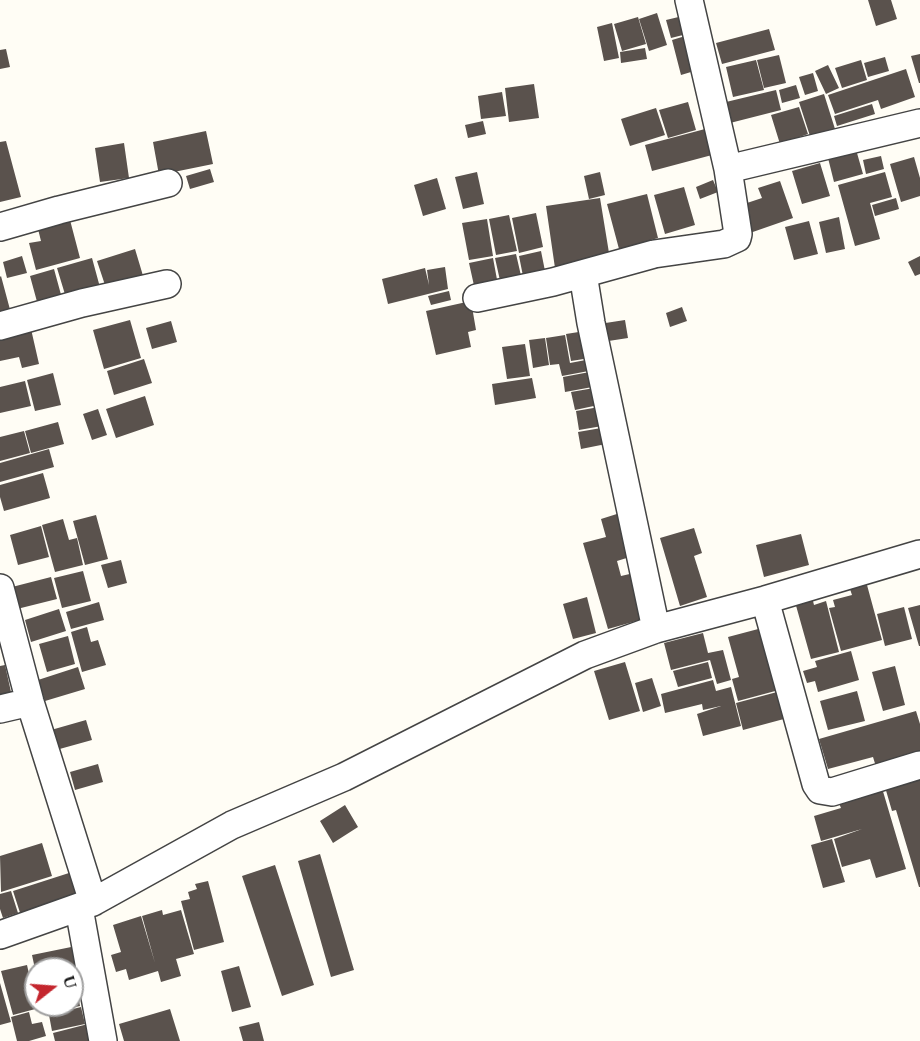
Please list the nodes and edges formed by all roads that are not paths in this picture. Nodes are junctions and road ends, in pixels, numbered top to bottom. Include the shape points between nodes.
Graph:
1 (689, 0) edge
2 (920, 123) edge
3 (728, 169) junction
4 (168, 183) dead end
5 (0, 227) edge
6 (583, 274) junction
7 (167, 284) dead end
8 (477, 298) dead end
9 (0, 326) edge
10 (920, 554) edge
11 (0, 588) edge
12 (765, 600) junction
13 (656, 629) junction
14 (30, 702) junction
15 (0, 709) edge
16 (920, 765) edge
17 (86, 905) junction
18 (0, 935) edge
19 (103, 1041) edge

1 - 3 street
2 - 3 street
3 - 6 street via 738,234 734,240 654,254
4 - 5 street
6 - 8 street
6 - 13 street
7 - 9 street
10 - 12 street
11 - 14 street
12 - 13 street
12 - 16 street via 820,790 832,792
13 - 17 street via 585,655 344,777 232,825
14 - 15 street
14 - 17 street
17 - 18 street
17 - 19 street

